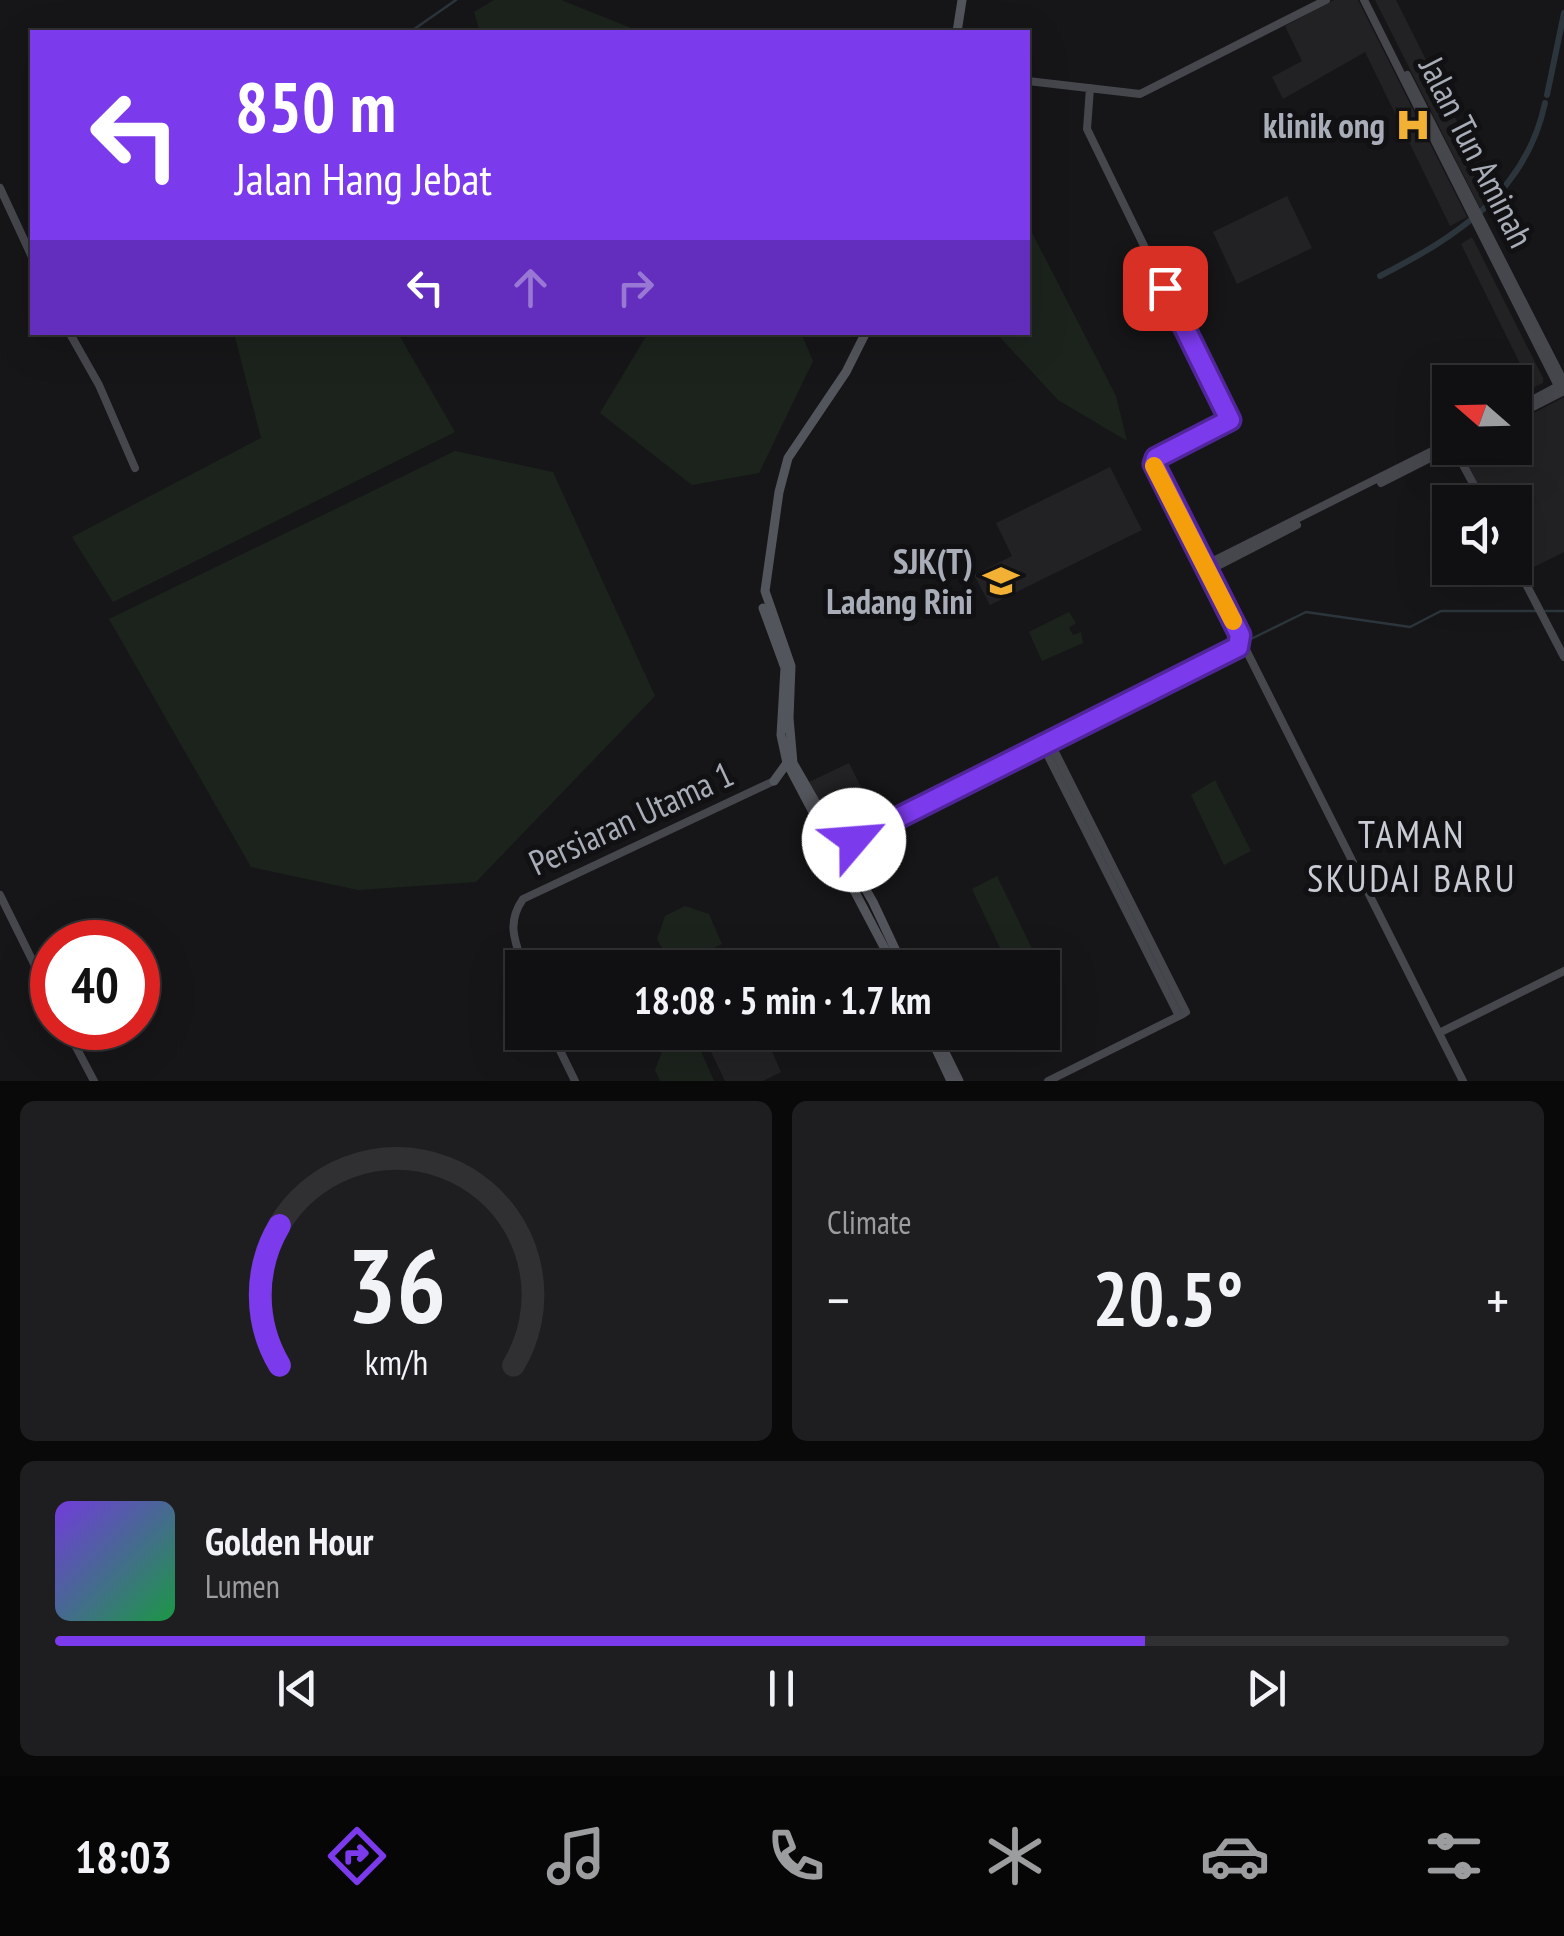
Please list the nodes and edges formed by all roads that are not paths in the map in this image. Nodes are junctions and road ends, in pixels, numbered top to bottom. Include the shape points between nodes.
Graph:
1 (960, 0) edge
2 (1326, 0) edge
3 (1366, 0) edge
4 (955, 30) edge
5 (1030, 81) edge
6 (1090, 88) junction
7 (0, 188) edge
8 (30, 252) edge
9 (70, 335) edge
10 (863, 335) edge
11 (864, 335) edge
12 (864, 335) edge
13 (864, 358) dead end
14 (1562, 387) edge
15 (1532, 403) edge
16 (791, 447) junction
17 (1432, 456) edge
18 (1432, 457) edge
19 (134, 468) dead end
20 (1206, 568) junction
21 (1526, 585) edge
22 (1240, 635) junction
23 (1246, 646) junction
24 (1231, 653) junction
25 (1564, 657) edge
26 (1252, 658) junction
27 (1046, 744) junction
28 (786, 764) junction
29 (774, 781) junction
30 (794, 784) junction
31 (831, 833) junction
32 (854, 840) junction
33 (837, 849) junction
34 (852, 867) junction
35 (0, 895) edge
36 (881, 930) junction
37 (518, 950) edge
38 (888, 950) edge
39 (893, 950) edge
40 (30, 956) edge
41 (1564, 971) edge
42 (1440, 1033) junction
43 (78, 1050) edge
44 (562, 1050) edge
45 (939, 1050) edge
46 (942, 1050) edge
47 (94, 1081) edge
48 (577, 1081) edge
49 (951, 1081) edge
50 (959, 1081) edge
51 (1048, 1081) edge
52 (1463, 1081) edge

1 - 4 main road
2 - 6 street via 1140,94
3 - 14 street, Jalan Tun Aminah
5 - 6 street
6 - 20 street via 1088,128 1230,420 1154,461
7 - 8 street
9 - 19 street
10 - 16 main road
11 - 13 main road
12 - 16 main road via 846,372
14 - 15 street
16 - 28 main road via 780,467 760,595 785,668
16 - 31 main road via 778,492 766,597 792,666 793,763
17 - 20 street
18 - 20 street
20 - 22 street
21 - 25 street
22 - 23 street
22 - 24 street
23 - 24 street
23 - 26 street
24 - 26 street
24 - 27 street
26 - 42 street
27 - 32 street
27 - 51 street via 1184,1013
28 - 29 main road
28 - 30 main road
29 - 30 main road
29 - 37 street, Persiaran Utama 1 via 523,899 512,920
30 - 33 main road
31 - 32 main road
31 - 33 main road
32 - 33 street
32 - 34 main road
33 - 34 main road
33 - 36 main road
34 - 36 main road
35 - 40 street
36 - 38 main road
36 - 39 main road
41 - 42 street
42 - 52 street
43 - 47 street
44 - 48 street
45 - 49 main road
46 - 50 main road

